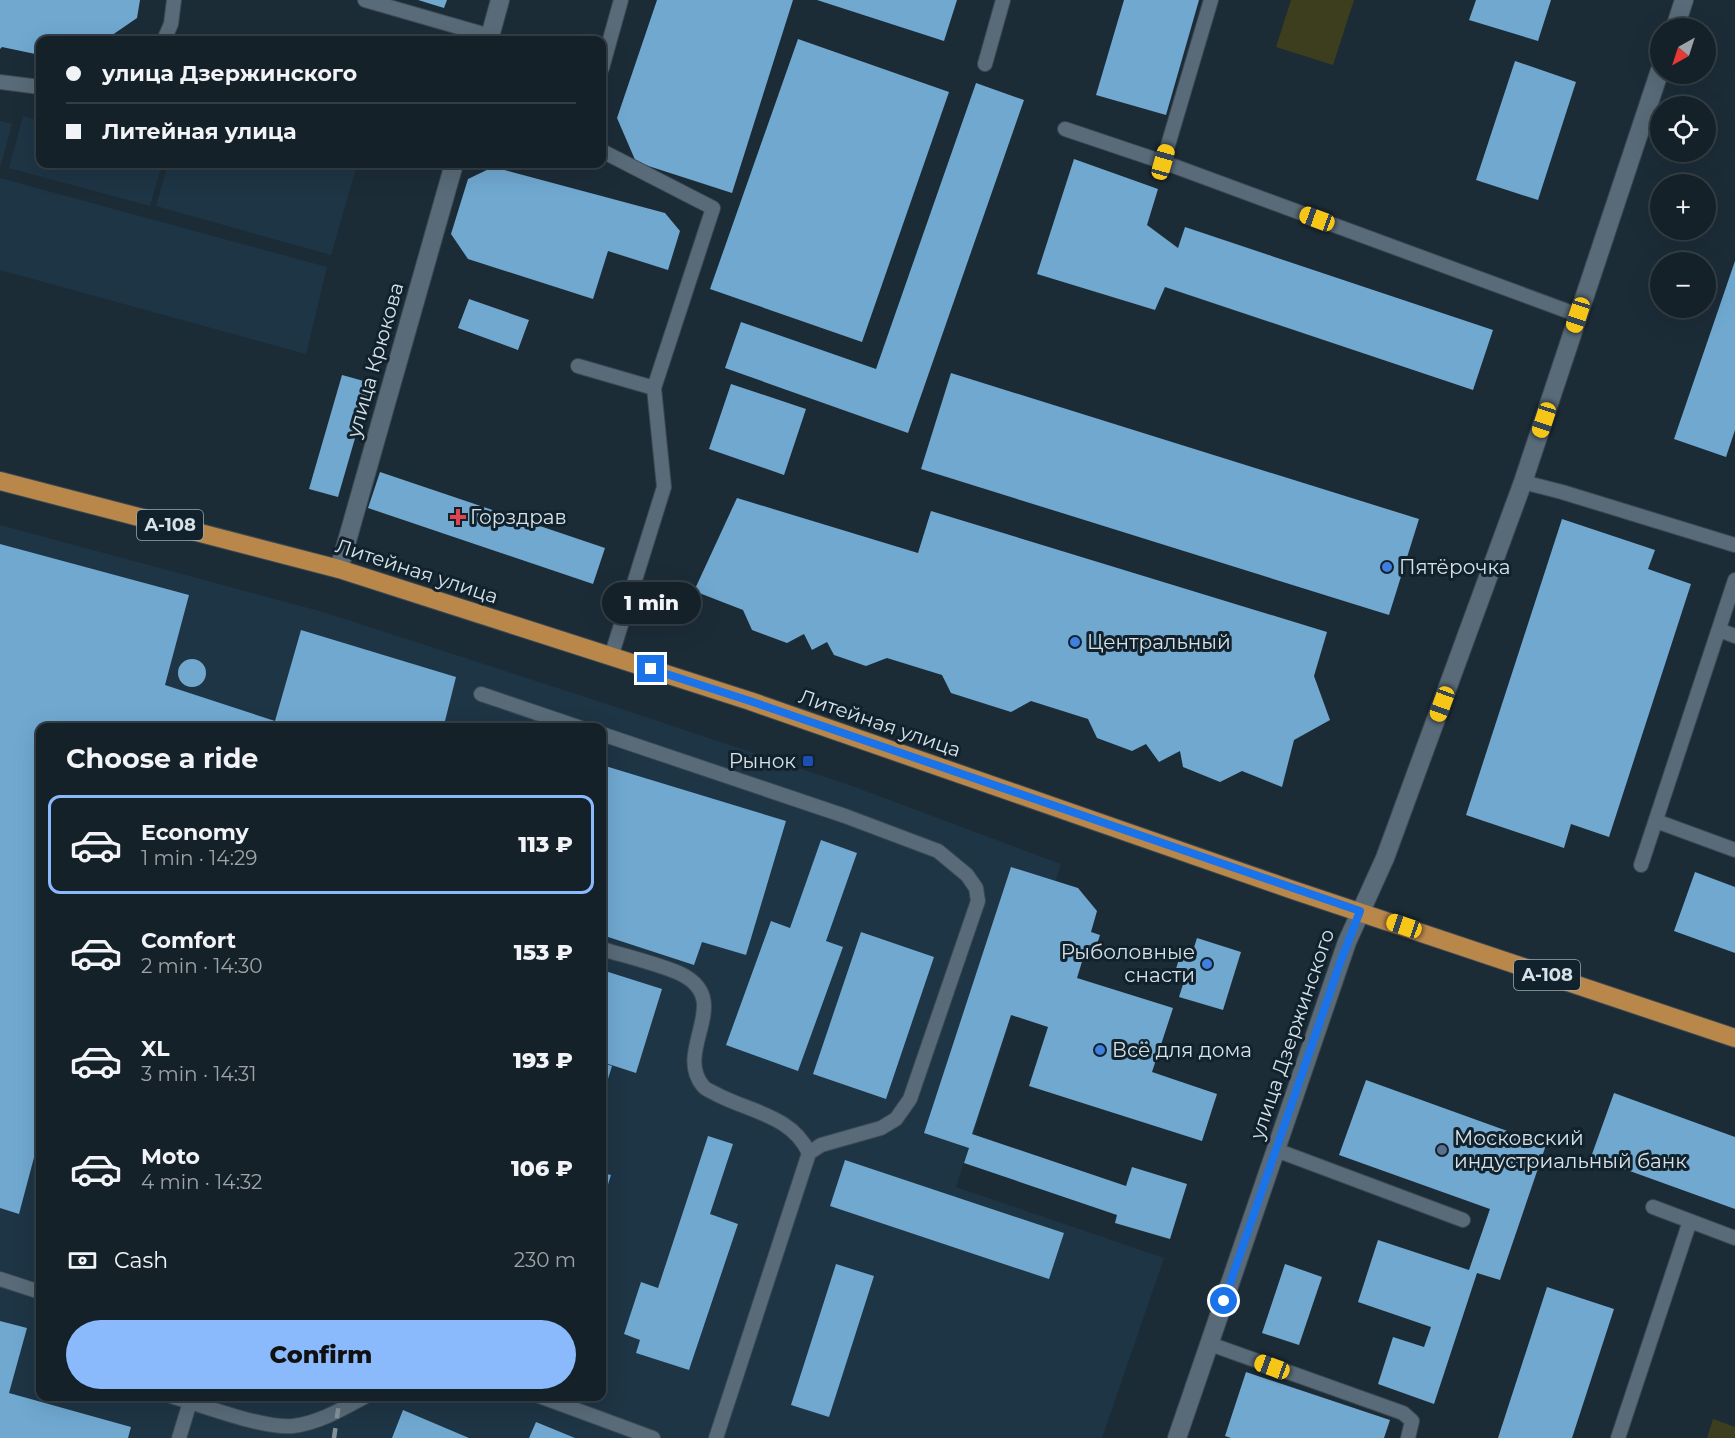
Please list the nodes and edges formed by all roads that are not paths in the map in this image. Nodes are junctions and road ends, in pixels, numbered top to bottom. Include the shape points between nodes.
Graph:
1 (174, 0) edge
2 (184, 0) edge
3 (364, 0) edge
4 (500, 0) edge
5 (621, 0) edge
6 (1003, 0) edge
7 (1211, 0) edge
8 (1684, 0) edge
9 (1678, 18) edge
10 (166, 36) edge
11 (482, 36) edge
12 (490, 36) edge
13 (606, 54) edge
14 (985, 64) dead end
15 (0, 82) edge
16 (1655, 84) edge
17 (36, 86) edge
18 (1065, 129) dead end
19 (606, 153) edge
20 (1163, 162) junction
21 (453, 168) edge
22 (1578, 315) junction
23 (578, 366) dead end
24 (654, 388) junction
25 (0, 481) edge
26 (1524, 483) junction
27 (1735, 545) edge
28 (339, 569) junction
29 (1735, 580) edge
30 (1719, 630) junction
31 (1735, 636) edge
32 (611, 657) junction
33 (481, 694) dead end
34 (565, 723) edge
35 (606, 736) edge
36 (1656, 821) junction
37 (1735, 850) edge
38 (1641, 865) dead end
39 (1360, 911) junction
40 (606, 949) edge
41 (1735, 1038) edge
42 (1276, 1150) junction
43 (809, 1153) junction
44 (1653, 1207) dead end
45 (1463, 1220) dead end
46 (1690, 1221) junction
47 (1735, 1238) edge
48 (0, 1279) edge
49 (36, 1291) edge
50 (1210, 1344) junction
51 (187, 1401) edge
52 (357, 1401) edge
53 (553, 1401) edge
54 (190, 1402) junction
55 (179, 1438) edge
56 (654, 1438) edge
57 (716, 1438) edge
58 (1178, 1438) edge
59 (1408, 1438) edge
60 (1618, 1438) edge

1 - 2 lane
1 - 10 lane
3 - 11 lane
4 - 12 street
5 - 13 lane
6 - 14 lane
7 - 20 lane
8 - 9 street
15 - 17 lane
16 - 22 street, улица Дзержинского
18 - 20 lane
19 - 24 lane via 713,208
20 - 22 lane
21 - 28 street, улица Крюкова
22 - 26 street, улица Дзержинского
23 - 24 lane
24 - 32 lane via 664,487
25 - 28 highway, Литейная улица / А-108
26 - 27 lane
26 - 39 street, улица Дзержинского via 1385,858
28 - 32 highway, Литейная улица / А-108
29 - 30 lane
30 - 31 lane
30 - 36 lane
32 - 39 highway, Литейная улица / А-108
33 - 34 lane
35 - 43 lane via 939,851 976,888 975,913 910,1098 896,1119 881,1128 821,1145
36 - 37 lane
36 - 38 lane
39 - 41 highway, Литейная улица / А-108
39 - 42 street, улица Дзержинского
40 - 43 lane via 682,975 698,988 705,1001 694,1053 695,1072 704,1087 790,1128 804,1141
42 - 45 lane
42 - 50 street, улица Дзержинского
43 - 57 lane
44 - 46 lane
46 - 47 lane
46 - 60 lane
48 - 49 lane
50 - 58 street, улица Дзержинского
50 - 59 lane via 1403,1413 1412,1421
51 - 54 lane
52 - 54 lane via 338,1412 292,1426 264,1424
53 - 56 lane
54 - 55 lane

